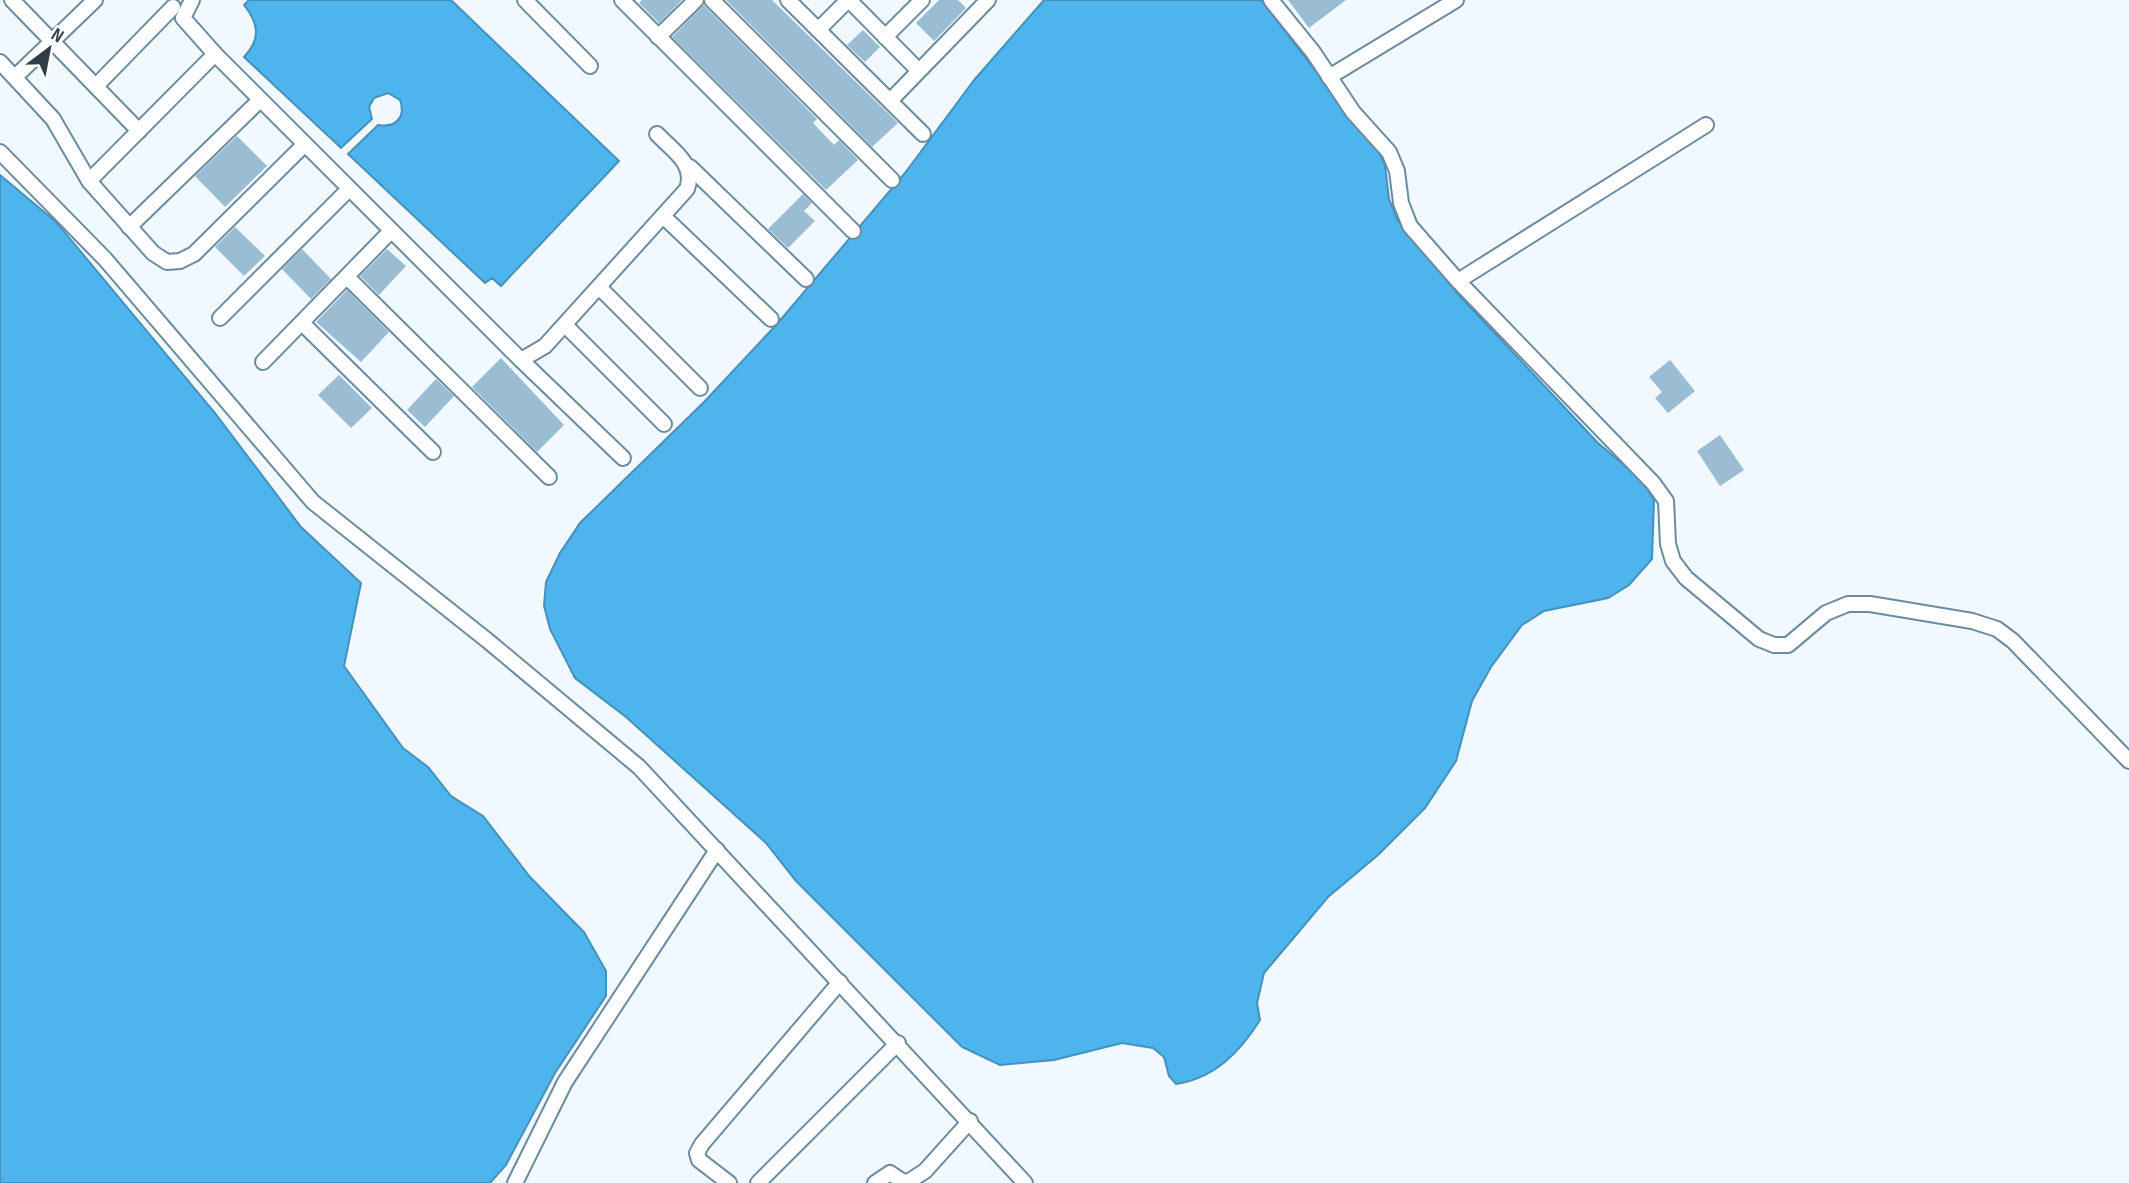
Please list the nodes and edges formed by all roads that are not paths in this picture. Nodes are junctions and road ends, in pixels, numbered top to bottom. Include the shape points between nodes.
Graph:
1 (12, 0) edge
2 (95, 0) edge
3 (192, 0) edge
4 (525, 0) edge
5 (622, 0) edge
6 (696, 0) edge
7 (712, 0) edge
8 (788, 0) edge
9 (849, 0) edge
10 (922, 0) edge
11 (988, 0) edge
12 (1271, 0) edge
13 (1456, 0) edge
14 (174, 8) edge
15 (818, 30) junction
16 (658, 37) junction
17 (885, 37) junction
18 (52, 41) junction
19 (215, 54) junction
20 (0, 62) edge
21 (590, 66) dead end
22 (918, 70) junction
23 (1329, 76) junction
24 (15, 77) junction
25 (96, 86) junction
26 (259, 101) junction
27 (890, 101) junction
28 (1706, 125) dead end
29 (139, 131) junction
30 (657, 134) dead end
31 (923, 134) dead end
32 (304, 145) junction
33 (0, 152) edge
34 (690, 167) junction
35 (892, 180) dead end
36 (89, 181) junction
37 (348, 190) junction
38 (663, 216) junction
39 (129, 227) junction
40 (853, 230) dead end
41 (390, 232) junction
42 (347, 277) junction
43 (806, 279) dead end
44 (1458, 281) junction
45 (599, 288) junction
46 (220, 318) dead end
47 (771, 319) dead end
48 (302, 323) junction
49 (565, 325) junction
50 (521, 360) junction
51 (263, 362) dead end
52 (700, 388) dead end
53 (664, 424) dead end
54 (433, 452) dead end
55 (623, 458) dead end
56 (549, 477) dead end
57 (2129, 761) edge
58 (717, 850) junction
59 (840, 982) junction
60 (898, 1043) junction
61 (970, 1121) junction
62 (515, 1183) edge
63 (729, 1183) edge
64 (758, 1183) edge
65 (875, 1183) edge
66 (1025, 1183) edge

1 - 18 street
2 - 18 street
3 - 14 street
4 - 21 street
5 - 16 street
6 - 16 street
7 - 35 street
8 - 15 street
9 - 15 street
9 - 17 street
10 - 17 street
11 - 22 street
12 - 23 street
13 - 23 street
14 - 19 street
14 - 25 street
15 - 27 street
16 - 40 street
17 - 22 street
18 - 24 street
18 - 25 street
19 - 26 street
19 - 29 street
20 - 24 street
22 - 27 street
23 - 44 street via 1389,152 1410,226
24 - 36 street via 53,119
25 - 29 street
26 - 32 street
26 - 39 street
27 - 31 street
28 - 44 street
29 - 36 street
30 - 34 street
32 - 37 street
32 - 39 street via 194,254 180,261 167,262 153,253
33 - 58 street via 105,259 313,502 639,767
34 - 38 street via 687,189
34 - 43 street
36 - 39 street
37 - 41 street
37 - 46 street
38 - 45 street
38 - 47 street
41 - 42 street
41 - 50 street
42 - 48 street
42 - 56 street
44 - 57 street via 1653,483 1666,501 1673,561 1686,578 1759,639 1788,645 1826,613 1848,604 1984,625 2013,640
45 - 49 street
45 - 52 street
48 - 51 street
48 - 54 street
49 - 50 street via 545,346
49 - 53 street
50 - 55 street
58 - 59 street
58 - 62 street via 565,1082
59 - 60 street
59 - 63 street via 697,1153 699,1160
60 - 61 street
60 - 64 street
61 - 65 street via 915,1179 902,1181 890,1172
61 - 66 street

